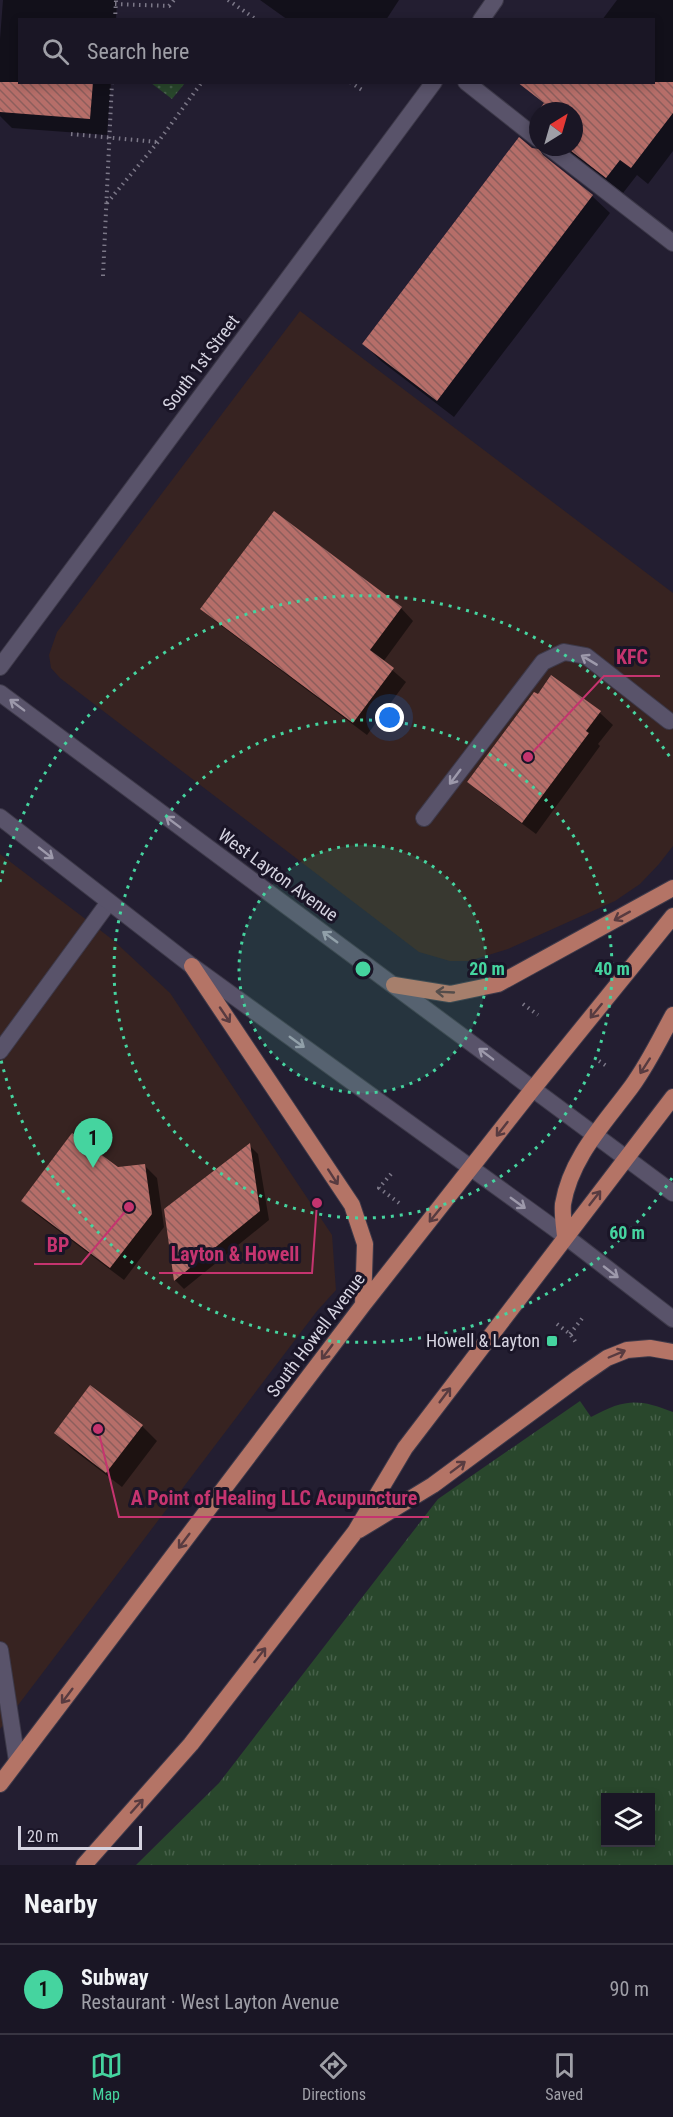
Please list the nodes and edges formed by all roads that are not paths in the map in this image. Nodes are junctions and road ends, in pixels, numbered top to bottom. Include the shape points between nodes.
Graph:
1 (495, 0) edge
2 (482, 18) edge
3 (433, 84) edge
4 (469, 84) edge
5 (529, 132) edge
6 (561, 156) edge
7 (673, 243) edge
8 (0, 667) edge
9 (0, 693) edge
10 (669, 721) dead end
11 (0, 817) edge
12 (424, 818) dead end
13 (673, 888) edge
14 (109, 902) junction
15 (673, 916) edge
16 (192, 966) junction
17 (394, 985) junction
18 (673, 1014) edge
19 (0, 1051) edge
20 (532, 1090) junction
21 (673, 1096) edge
22 (594, 1135) junction
23 (625, 1159) junction
24 (471, 1169) junction
25 (673, 1192) edge
26 (565, 1236) junction
27 (363, 1305) junction
28 (673, 1319) edge
29 (673, 1352) edge
30 (355, 1532) junction
31 (0, 1650) edge
32 (17, 1761) junction
33 (0, 1784) edge
34 (84, 1865) edge

1 - 2 main road
3 - 8 main road, South 1st Street
4 - 5 main road
6 - 7 main road
17 -> 9 main road, West Layton Avenue
10 -> 12 main road via 586,656 564,652 543,662
11 -> 14 main road
13 -> 17 main road via 498,984 450,994
14 - 16 main road
14 - 19 main road
15 -> 20 main road, South Howell Avenue
16 -> 24 main road
16 -> 27 main road via 352,1205 365,1244
20 -> 17 main road, West Layton Avenue
18 -> 22 main road via 644,1068
20 - 22 main road, West Layton Avenue
20 -> 24 main road, South Howell Avenue
21 - 23 main road
22 - 23 main road, West Layton Avenue
22 - 26 main road via 572,1170 563,1206
23 - 25 main road, West Layton Avenue
26 -> 23 main road
24 -> 26 main road
24 -> 27 main road, South Howell Avenue
26 -> 28 main road
30 -> 26 main road via 405,1448
27 -> 32 main road, South Howell Avenue
30 -> 29 main road via 434,1485 607,1358 627,1350
34 -> 30 main road via 191,1744
31 - 32 main road
32 - 33 main road, South Howell Avenue

